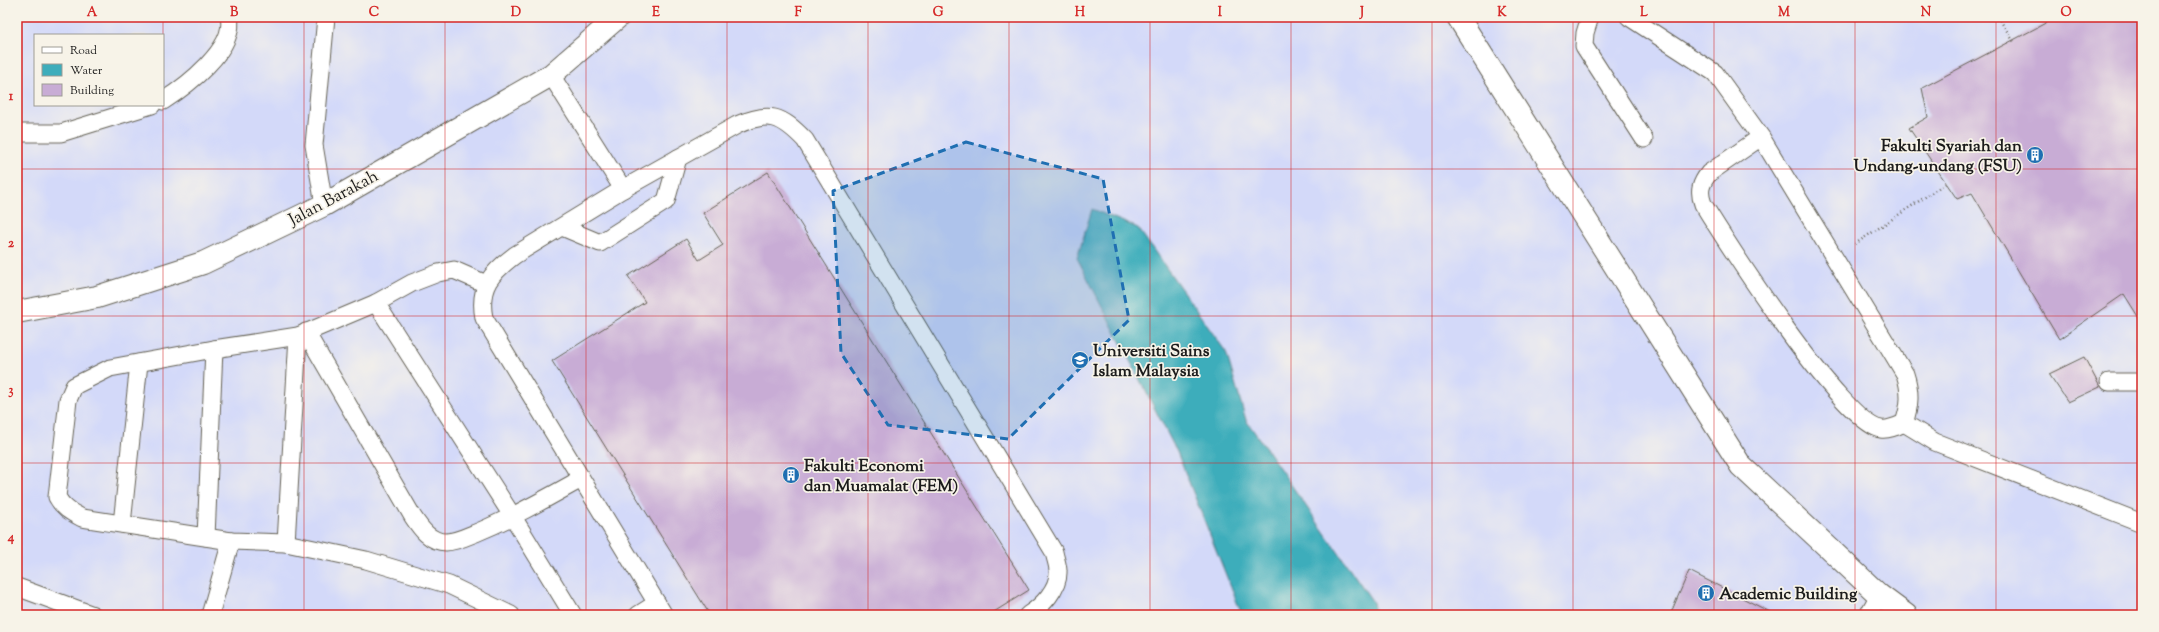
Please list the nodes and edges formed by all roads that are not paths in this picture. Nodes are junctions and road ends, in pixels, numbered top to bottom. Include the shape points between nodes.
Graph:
1 (229, 17) edge
2 (326, 17) edge
3 (618, 17) edge
4 (1458, 17) edge
5 (1590, 17) edge
6 (1629, 17) edge
7 (551, 75) junction
8 (164, 100) edge
9 (149, 106) edge
10 (17, 133) edge
11 (1761, 137) junction
12 (1644, 139) dead end
13 (678, 158) junction
14 (623, 189) junction
15 (324, 204) junction
16 (562, 227) junction
17 (486, 284) junction
18 (376, 303) junction
19 (17, 312) edge
20 (302, 334) junction
21 (214, 349) junction
22 (139, 363) junction
23 (2110, 382) dead end
24 (2142, 382) edge
25 (1904, 423) junction
26 (581, 479) junction
27 (513, 517) junction
28 (2142, 523) edge
29 (122, 524) junction
30 (206, 537) junction
31 (231, 541) junction
32 (286, 543) junction
33 (17, 588) edge
34 (1880, 595) junction
35 (660, 609) edge
36 (93, 615) edge
37 (210, 615) edge
38 (511, 615) edge
39 (573, 615) edge
40 (638, 615) edge
41 (1028, 615) edge
42 (1868, 615) edge
43 (1906, 615) edge

1 - 8 lane via 224,41 208,66 185,87
2 - 15 lane via 314,145
3 - 7 street, Jalan Barakah
4 - 34 street via 1741,466
5 - 12 lane via 1584,46
6 - 11 lane via 1712,70
7 - 14 lane
7 - 15 street, Jalan Barakah
9 - 10 lane via 61,133
11 - 25 lane via 1905,374 1910,394 1909,409
11 - 25 lane via 1709,173 1700,187 1703,204 1809,362 1852,410 1880,429 1893,428
13 - 14 lane
13 - 16 lane via 666,201 600,244
13 - 41 lane via 756,117 776,117 805,140 1054,552 1058,572 1054,588
14 - 16 lane
15 - 19 street, Jalan Barakah via 203,263 97,297
16 - 17 lane via 499,267
17 - 18 lane via 454,270 412,283
17 - 26 lane via 481,303 484,318
18 - 20 lane
18 - 27 lane
20 - 21 lane
20 - 27 lane via 422,531 433,539 446,542 461,539
20 - 32 lane
21 - 22 lane
21 - 30 lane
22 - 29 lane
22 - 29 lane via 110,368 74,386 70,393 57,488 57,497 62,505 75,515
23 - 24 lane
25 - 28 lane via 1935,442
26 - 27 lane
26 - 35 lane
27 - 39 lane
29 - 30 lane
30 - 31 lane
31 - 32 lane
31 - 37 lane
32 - 38 lane via 366,560 449,586
33 - 36 lane
34 - 42 lane
34 - 43 street
35 - 40 lane

